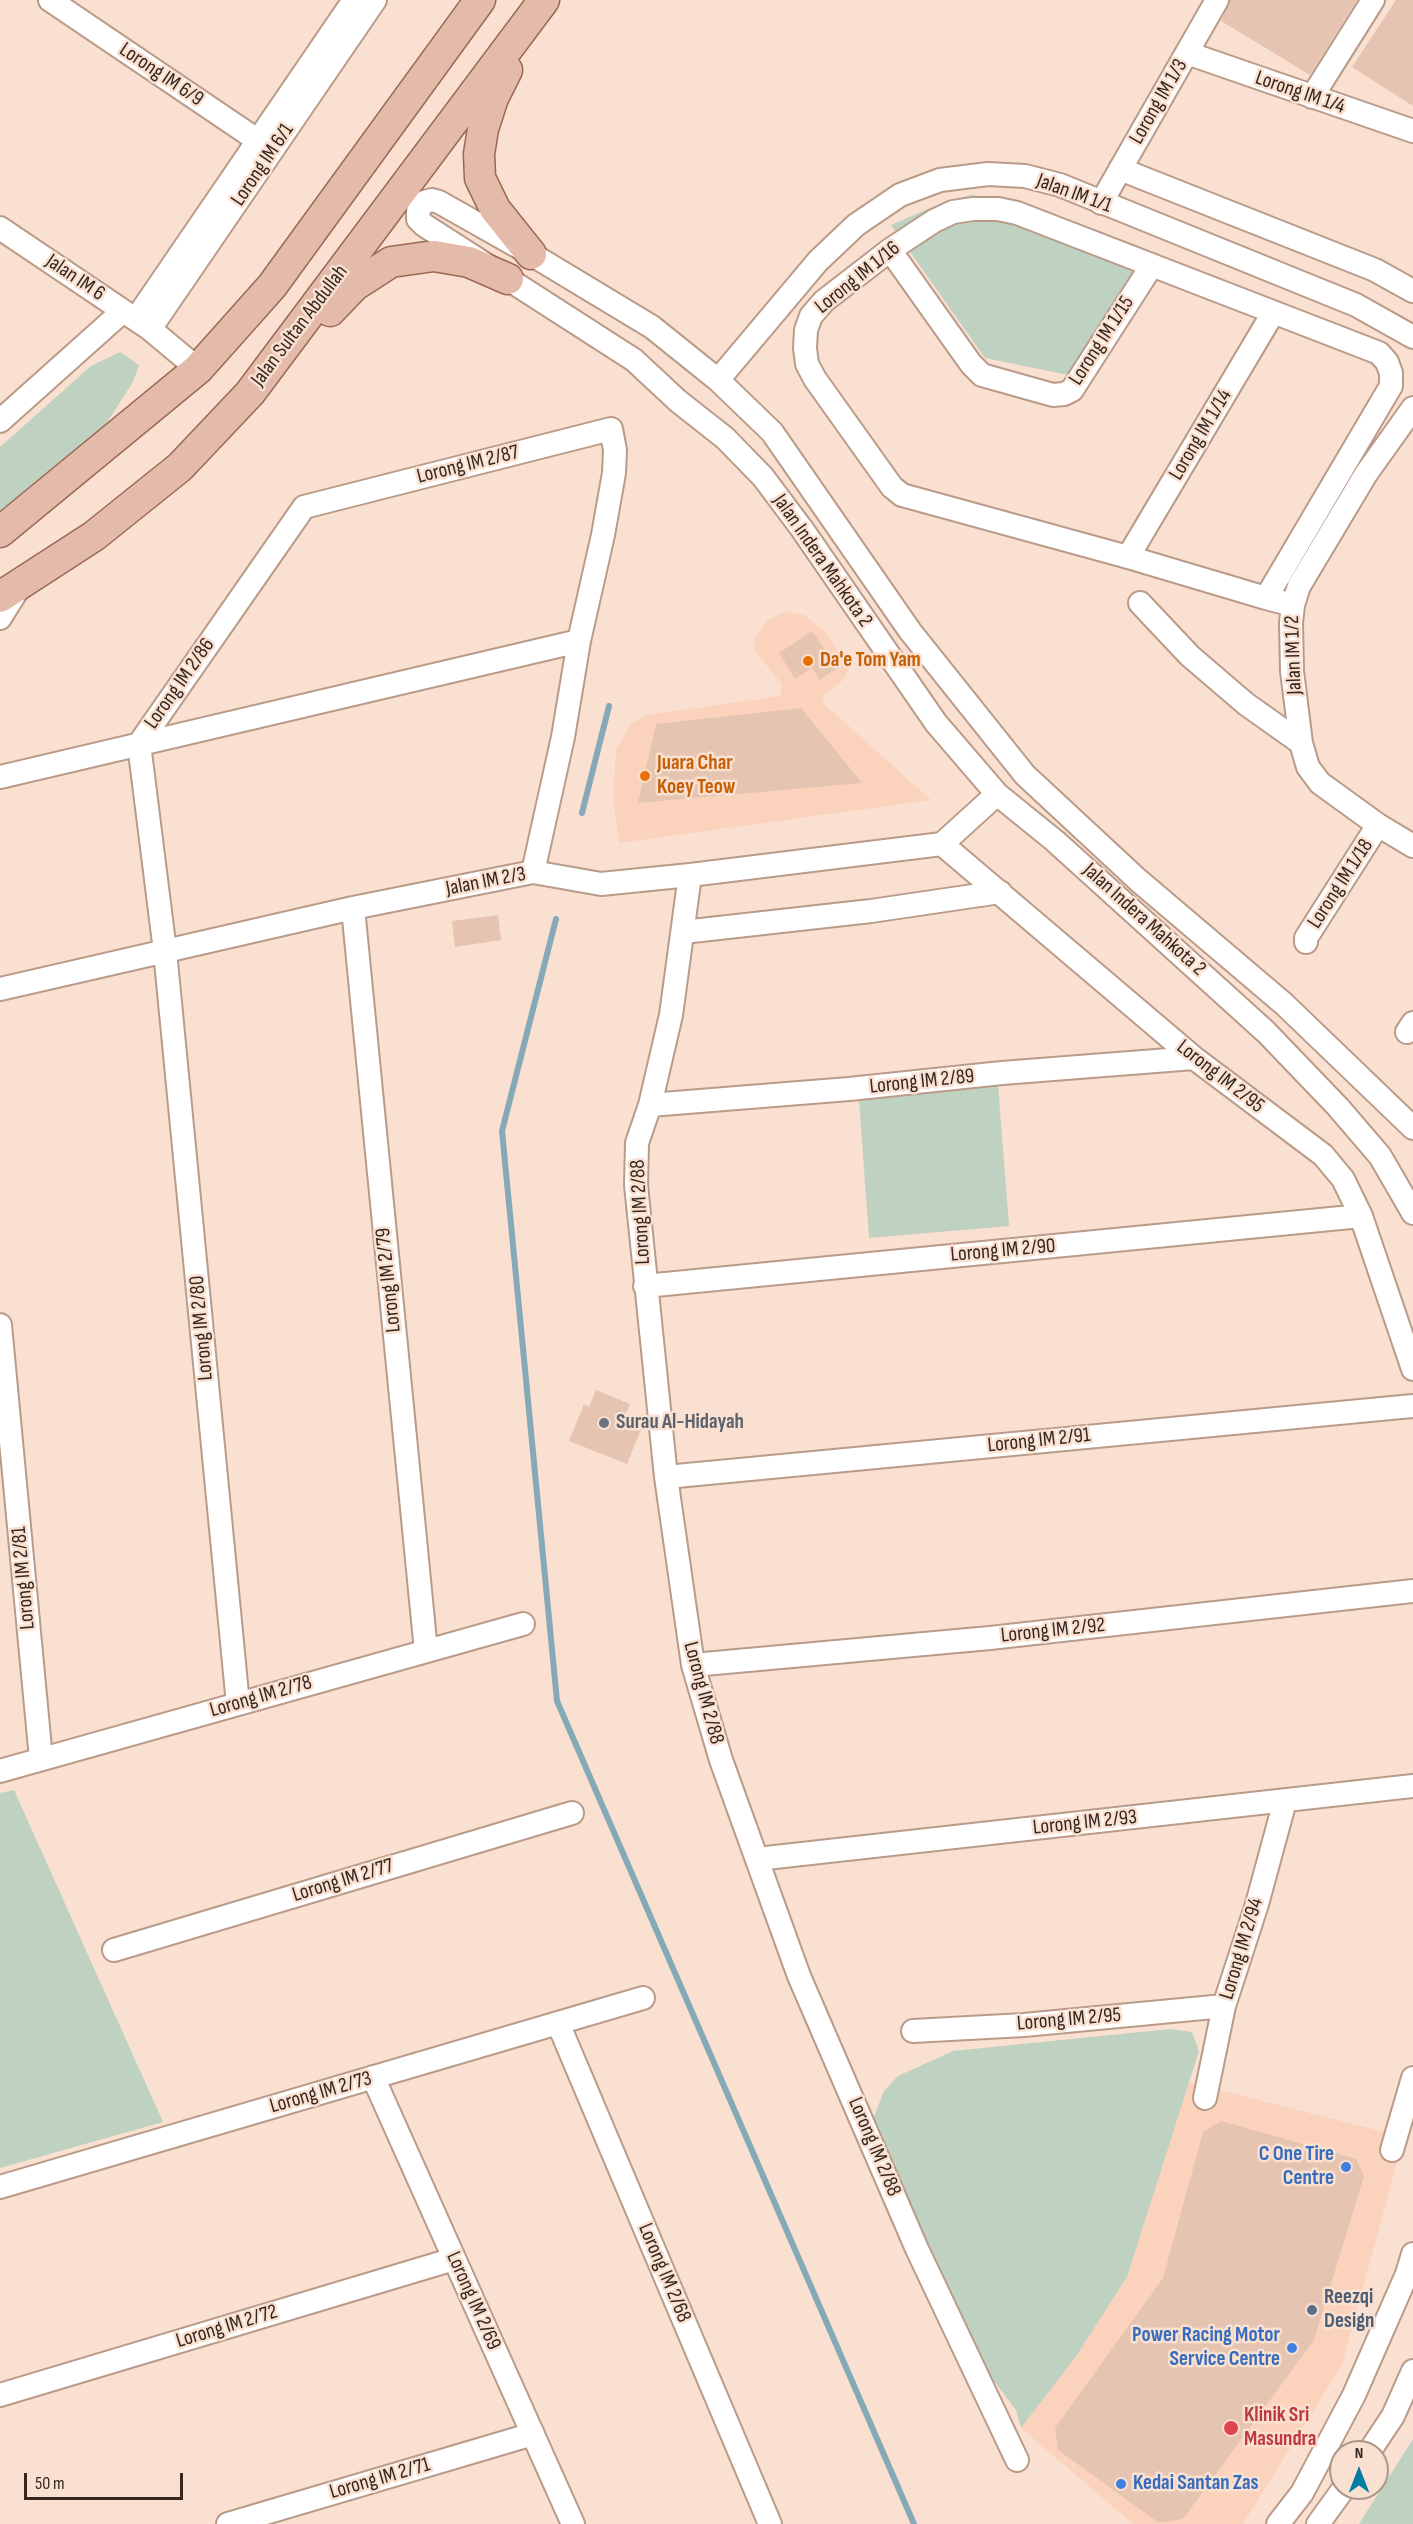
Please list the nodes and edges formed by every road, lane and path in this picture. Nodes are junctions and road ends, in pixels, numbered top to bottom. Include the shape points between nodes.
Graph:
1 (50, 0) edge
2 (354, 0) edge
3 (375, 0) edge
4 (480, 0) edge
5 (546, 0) edge
6 (1217, 0) edge
7 (1373, 0) edge
8 (1187, 53) junction
9 (1312, 98) junction
10 (1413, 131) edge
11 (266, 145) junction
12 (1120, 169) junction
13 (1101, 203) junction
14 (0, 228) edge
15 (890, 250) junction
16 (531, 254) junction
17 (1152, 265) junction
18 (508, 279) junction
19 (1413, 291) edge
20 (1273, 313) junction
21 (136, 320) junction
22 (1413, 337) edge
23 (198, 369) junction
24 (718, 380) junction
25 (250, 393) junction
26 (1413, 408) edge
27 (0, 421) edge
28 (304, 507) joint
29 (0, 532) edge
30 (1128, 557) junction
31 (10, 591) edge
32 (1266, 598) junction
33 (1140, 603) dead end
34 (1293, 605) junction
35 (0, 618) edge
36 (579, 641) junction
37 (1301, 743) junction
38 (139, 744) junction
39 (0, 777) edge
40 (997, 794) junction
41 (1378, 825) junction
42 (942, 844) junction
43 (1413, 846) edge
44 (533, 872) junction
45 (690, 875) junction
46 (1000, 892) junction
47 (353, 908) junction
48 (683, 932) junction
49 (1306, 942) dead end
50 (165, 951) junction
51 (0, 989) edge
52 (1194, 1058) junction
53 (650, 1105) junction
54 (1413, 1128) edge
55 (1413, 1213) edge
56 (1361, 1216) junction
57 (645, 1286) junction
58 (0, 1326) edge
59 (1413, 1369) edge
60 (1413, 1406) edge
61 (666, 1477) junction
62 (1413, 1592) edge
63 (523, 1624) dead end
64 (426, 1651) junction
65 (693, 1665) junction
66 (238, 1704) junction
67 (41, 1760) junction
68 (0, 1771) edge
69 (1413, 1786) edge
70 (1285, 1801) junction
71 (572, 1813) dead end
72 (758, 1859) junction
73 (114, 1950) dead end
74 (643, 1998) dead end
75 (1224, 2006) junction
76 (558, 2023) junction
77 (913, 2031) dead end
78 (373, 2077) junction
79 (1413, 2078) edge
80 (1205, 2098) dead end
81 (1392, 2150) dead end
82 (0, 2187) edge
83 (1413, 2254) edge
84 (454, 2259) junction
85 (1413, 2372) edge
86 (0, 2395) edge
87 (533, 2434) junction
88 (1377, 2440) edge
89 (1017, 2460) dead end
90 (1335, 2500) edge
91 (228, 2524) edge
92 (573, 2524) edge
93 (770, 2524) edge
94 (1278, 2524) edge
95 (1318, 2524) edge

1 - 11 street, Lorong IM 6/9
2 - 11 street, Lorong IM 6/1
3 - 11 street, Lorong IM 6/1
4 - 23 main road via 272,286
5 - 16 main road via 493,98 479,154 480,178 495,209
5 - 25 main road, Jalan Sultan Abdullah
6 - 8 street, Lorong IM 1/3
7 - 9 street
8 - 9 street, Lorong IM 1/4
8 - 12 street, Lorong IM 1/3
9 - 10 street, Lorong IM 1/4
11 - 21 street, Lorong IM 6/1
12 - 13 street, Lorong IM 1/3
12 - 19 street, Jalan IM 1/1 via 1376,270
13 - 22 street, Jalan IM 1/1 via 1356,305
13 - 24 street, Jalan IM 1/1 via 1024,176 988,174 940,180 900,195 856,225 818,261
14 - 21 street, Jalan IM 6
15 - 17 street, Lorong IM 1/16 via 953,213 998,209
15 - 17 street, Lorong IM 1/15 via 982,375 1053,394 1072,390
15 - 30 street, Lorong IM 1/16 via 824,301 811,316 805,348 814,379 892,487 915,500
16 - 18 street, Jalan Indera Mahkota 2 via 432,200 424,202 418,219 424,225
16 - 24 street, Jalan Indera Mahkota 2 via 652,327
17 - 20 street, Lorong IM 1/16
18 - 25 main road via 469,262 434,256 391,262 354,286
18 - 40 street, Jalan Indera Mahkota 2 via 634,360 725,438 763,477 936,723
20 - 30 street, Lorong IM 1/14
20 - 32 street, Lorong IM 1/16 via 1379,353 1388,362 1391,386
21 - 23 street, Jalan IM 6
21 - 27 street, Lorong IM 6/1
23 - 29 main road
24 - 54 street, Jalan Indera Mahkota 2 via 771,432 910,631 1025,775 1138,880 1284,1004
25 - 31 main road, Jalan Sultan Abdullah via 180,467 94,536
26 - 34 street, Jalan IM 1/2 via 1366,474 1299,586
28 - 36 street, Lorong IM 2/87 via 611,429 614,473
28 - 38 street, Lorong IM 2/86
30 - 32 street, Lorong IM 1/16
31 - 35 street
32 - 34 street, Lorong IM 1/16
33 - 37 street via 1190,656 1246,704
34 - 37 street, Jalan IM 1/2 via 1292,671
36 - 38 street
36 - 44 street
37 - 41 street, Jalan IM 1/2 via 1308,767 1320,783
38 - 39 street, Lorong IM 2/86
38 - 50 street, Lorong IM 2/80
40 - 42 street
40 - 55 street, Jalan Indera Mahkota 2 via 1055,841 1266,1032 1380,1156
41 - 43 street, Jalan IM 1/2
41 - 49 street, Lorong IM 1/18
42 - 45 street, Jalan IM 2/3
42 - 46 street, Lorong IM 2/95
44 - 45 street, Jalan IM 2/3 via 601,884
44 - 47 street, Jalan IM 2/3
45 - 48 street, Lorong IM 2/88
46 - 48 street
46 - 52 street, Lorong IM 2/95
47 - 50 street, Jalan IM 2/3
47 - 64 street, Lorong IM 2/79
48 - 53 street, Lorong IM 2/88 via 671,1016
50 - 51 street, Jalan IM 2/3
50 - 66 street, Lorong IM 2/80
52 - 53 street, Lorong IM 2/89
52 - 56 street, Lorong IM 2/95 via 1323,1155 1343,1179
53 - 57 street, Lorong IM 2/88 via 637,1143 636,1175
56 - 57 street, Lorong IM 2/90
56 - 59 street, Lorong IM 2/95
57 - 61 street, Lorong IM 2/88
58 - 67 street, Lorong IM 2/81
60 - 61 street, Lorong IM 2/91
61 - 65 street, Lorong IM 2/88
62 - 65 street, Lorong IM 2/92 via 990,1638
63 - 64 street, Lorong IM 2/78
64 - 66 street, Lorong IM 2/78
65 - 72 street, Lorong IM 2/88 via 721,1760
66 - 67 street, Lorong IM 2/78
67 - 68 street, Lorong IM 2/78
69 - 70 street, Lorong IM 2/93
70 - 72 street, Lorong IM 2/93
70 - 75 street, Lorong IM 2/94
71 - 73 street, Lorong IM 2/77
72 - 89 street, Lorong IM 2/88 via 799,1976 917,2249
74 - 76 street, Lorong IM 2/73
75 - 77 street, Lorong IM 2/95
75 - 80 street, Lorong IM 2/94
76 - 78 street, Lorong IM 2/73
76 - 93 street, Lorong IM 2/68
78 - 82 street, Lorong IM 2/73
78 - 84 street, Lorong IM 2/69
79 - 81 street
83 - 94 street via 1354,2395 1302,2493
84 - 86 street, Lorong IM 2/72
84 - 87 street, Lorong IM 2/69
85 - 88 street via 1394,2416
87 - 91 street, Lorong IM 2/71
87 - 92 street, Lorong IM 2/69
90 - 95 street

